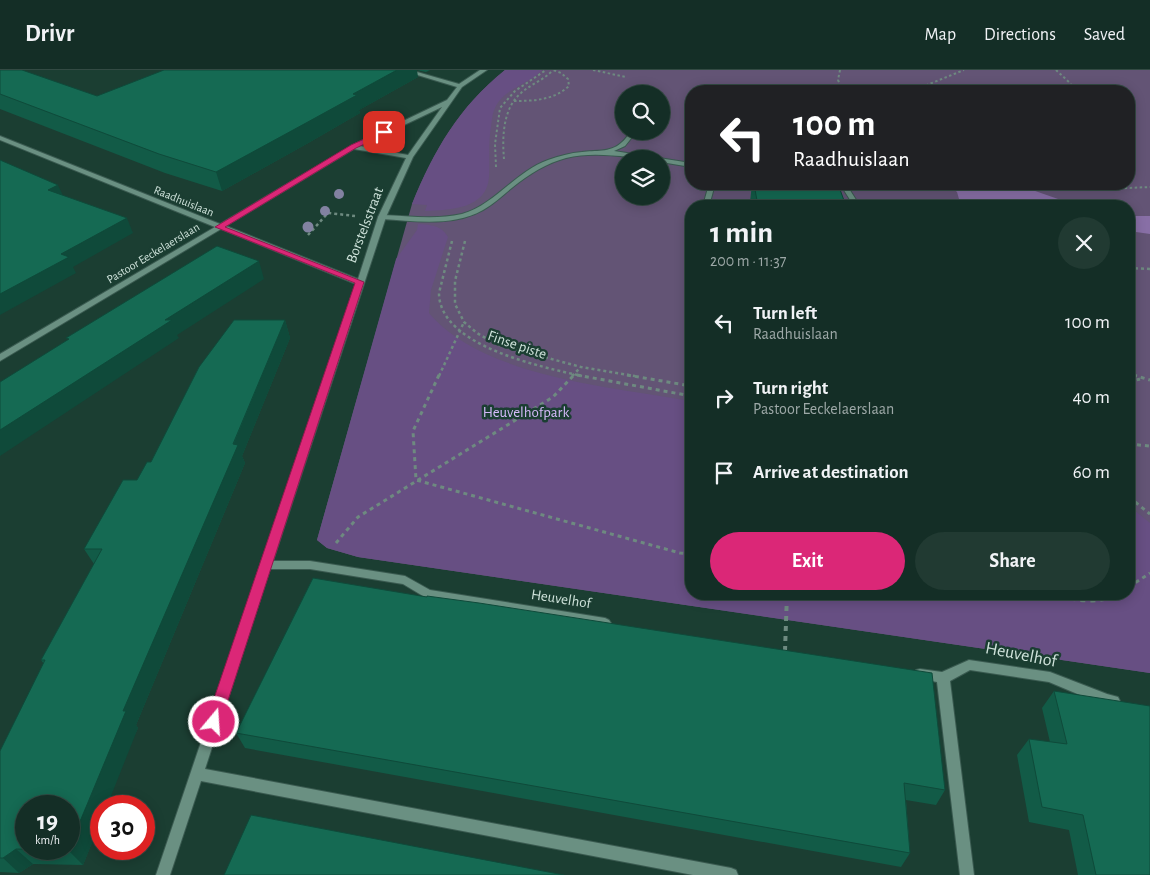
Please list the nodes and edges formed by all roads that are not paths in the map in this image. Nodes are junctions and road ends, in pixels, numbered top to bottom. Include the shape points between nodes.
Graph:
1 (404, 70) edge
2 (484, 70) edge
3 (460, 86) junction
4 (452, 100) junction
5 (0, 138) edge
6 (627, 140) edge
7 (353, 147) junction
8 (607, 152) junction
9 (615, 153) edge
10 (410, 157) junction
11 (670, 162) edge
12 (685, 164) edge
13 (382, 218) junction
14 (219, 227) junction
15 (360, 282) junction
16 (0, 358) edge
17 (265, 565) junction
18 (621, 625) edge
19 (906, 672) edge
20 (943, 678) junction
21 (1124, 702) edge
22 (197, 774) junction
23 (163, 875) edge
24 (731, 875) edge
25 (967, 875) edge

1 - 3 street
2 - 3 street, Borstelsstraat
3 - 4 street, Borstelsstraat
4 - 7 street, Pastoor Eeckelaerslaan
4 - 10 street, Borstelsstraat
5 - 14 street, Raadhuislaan
6 - 8 street via 622,146
7 - 10 street
7 - 14 street, Pastoor Eeckelaerslaan
8 - 9 street
8 - 13 street via 574,154 542,164 490,204 466,215
10 - 13 street, Borstelsstraat
11 - 12 street
13 - 15 street, Borstelsstraat
14 - 15 street, Raadhuislaan
14 - 16 street, Pastoor Eeckelaerslaan
15 - 17 street, Borstelsstraat
17 - 18 street, Heuvelhof via 327,567 405,580 428,594
17 - 22 street, Borstelsstraat
19 - 20 street
20 - 21 street, Heuvelhof via 969,665 1050,677 1106,700
20 - 25 street
22 - 23 street, Borstelsstraat
22 - 24 street

